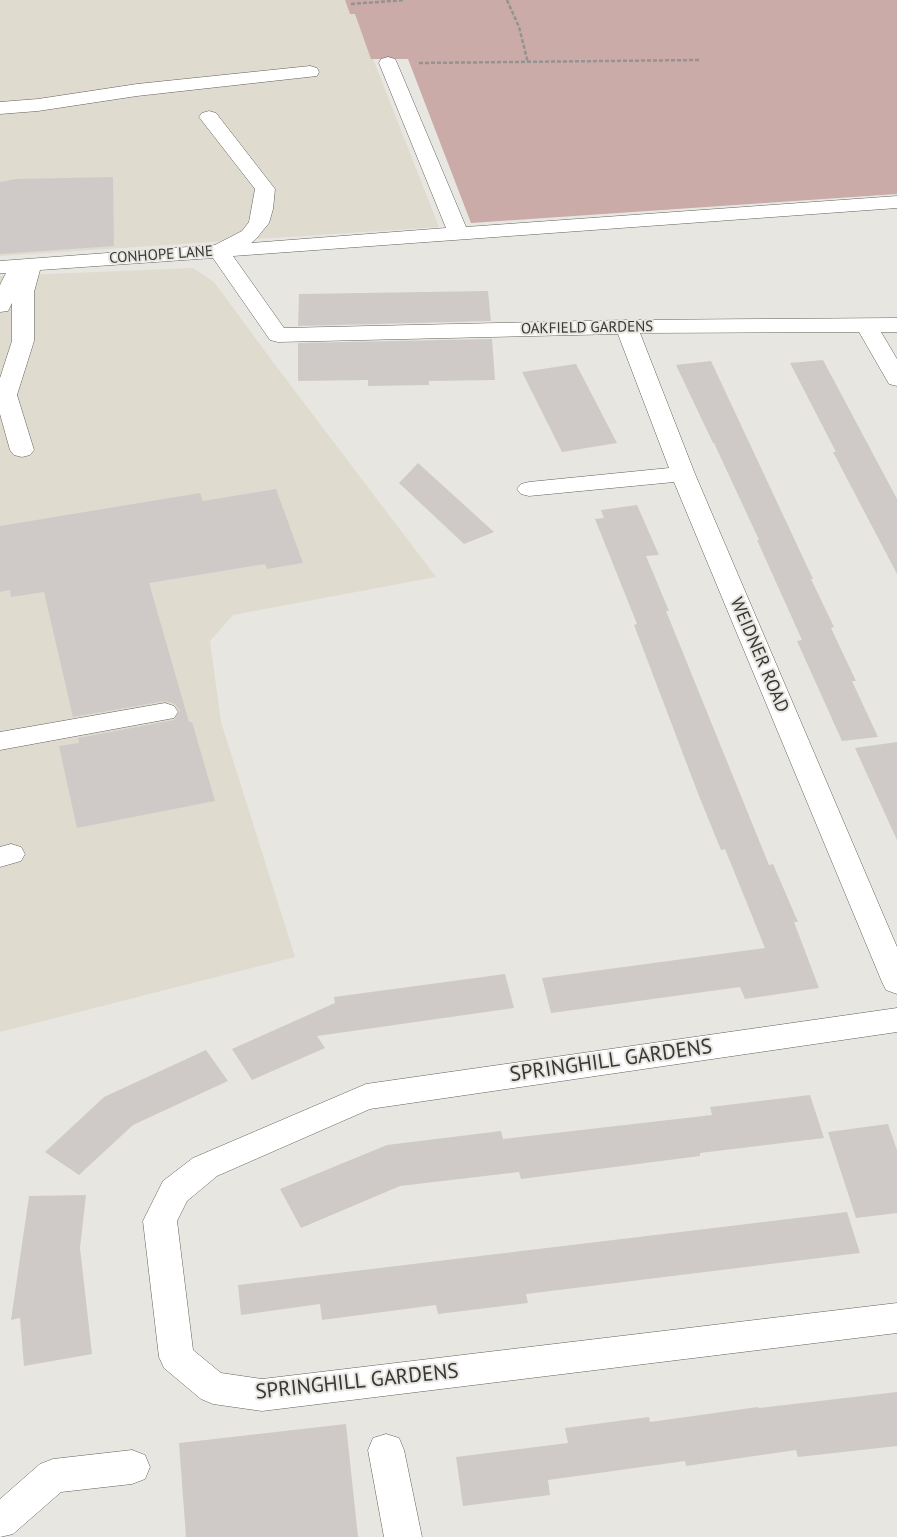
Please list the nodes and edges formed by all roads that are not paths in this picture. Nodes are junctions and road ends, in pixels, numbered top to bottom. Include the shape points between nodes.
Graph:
1 (388, 63) road end
2 (310, 72) dead end
3 (0, 108) edge
4 (209, 116) dead end
5 (897, 202) edge
6 (458, 232) junction
7 (220, 251) junction
8 (17, 266) edge
9 (0, 306) edge
10 (897, 325) edge
11 (867, 326) junction
12 (626, 327) junction
13 (278, 334) joint
14 (897, 379) edge
15 (22, 450) dead end
16 (683, 474) junction
17 (529, 489) dead end
18 (165, 712) dead end
19 (0, 741) edge
20 (897, 982) edge
21 (897, 1020) edge
22 (897, 1318) edge
23 (386, 1450) dead end
24 (132, 1467) dead end
25 (0, 1522) edge
26 (403, 1537) edge

1 - 6 street
2 - 3 street
4 - 7 street via 266,189 259,223 249,235
5 - 6 street
6 - 7 street
7 - 8 street, CONHOPE LANE
7 - 13 street, CONHOPE LANE
8 - 9 street
8 - 15 street via 23,292 23,341 6,395
10 - 11 street, OAKFIELD GARDENS
11 - 12 street, OAKFIELD GARDENS
11 - 14 street
12 - 13 street, OAKFIELD GARDENS
12 - 16 street, WEIDNER ROAD
16 - 17 street
16 - 20 street, WEIDNER ROAD
18 - 19 street
21 - 22 street, SPRINGHILL GARDENS via 366,1097 206,1167 175,1191 160,1221 176,1357 213,1388 262,1396
23 - 26 street
24 - 25 street via 53,1476

